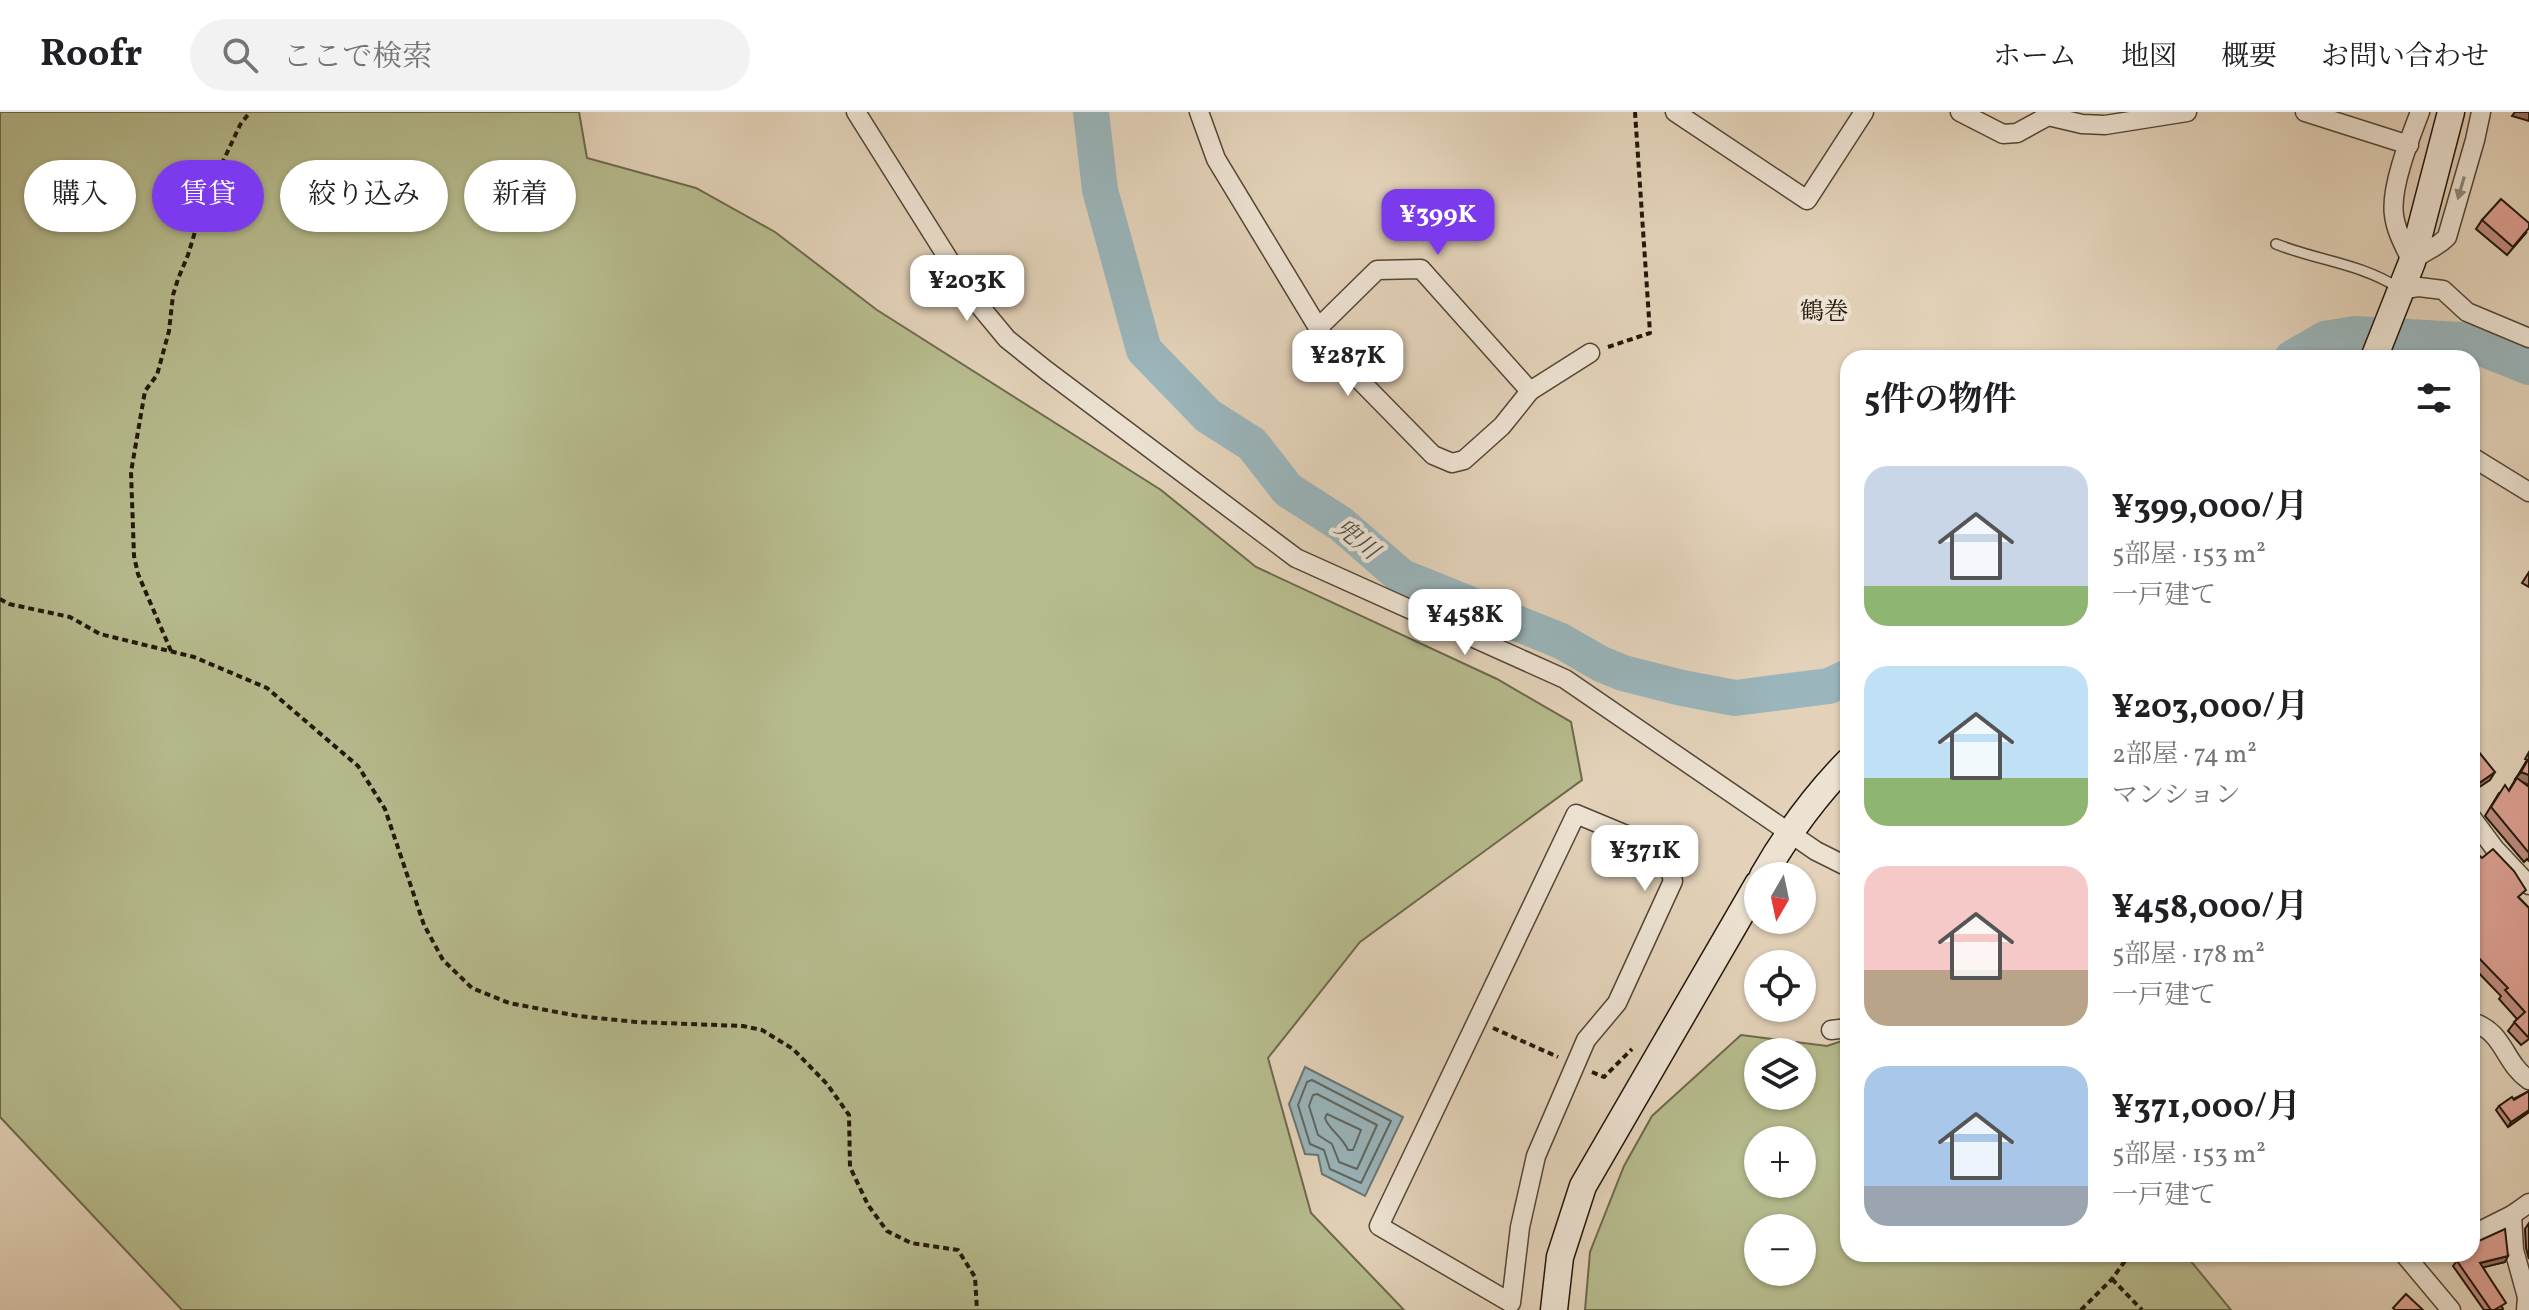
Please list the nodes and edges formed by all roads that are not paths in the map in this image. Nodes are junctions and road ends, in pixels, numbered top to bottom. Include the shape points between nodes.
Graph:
1 (856, 112) edge
2 (1199, 112) edge
3 (1675, 112) edge
4 (1864, 112) edge
5 (1958, 112) edge
6 (2187, 112) edge
7 (2305, 112) edge
8 (2420, 112) edge
9 (2451, 112) edge
10 (2481, 112) edge
11 (2409, 145) junction
12 (2276, 244) dead end
13 (2412, 262) junction
14 (2402, 290) junction
15 (1318, 328) junction
16 (2529, 338) edge
17 (2377, 350) edge
18 (1590, 353) road end
19 (1530, 391) junction
20 (2480, 462) edge
21 (2529, 492) edge
22 (1840, 770) edge
23 (1789, 831) junction
24 (2480, 831) edge
25 (1771, 862) edge
26 (1840, 863) edge
27 (2529, 885) edge
28 (1744, 908) edge
29 (2480, 1024) edge
30 (2529, 1080) edge
31 (2529, 1203) edge
32 (2512, 1215) junction
33 (2480, 1231) edge
34 (2418, 1262) edge
35 (1511, 1307) edge
36 (1554, 1310) edge
37 (2451, 1310) edge
38 (2526, 1310) edge

1 - 23 street via 973,298 1007,339 1047,371 1296,558 1565,679
2 - 15 street via 1216,159
3 - 4 street via 1807,200
5 - 6 street via 2003,134 2017,133 2048,116 2105,125
7 - 11 street
8 - 11 street
9 - 13 street
10 -> 13 street via 2447,237
11 - 13 street via 2393,213
12 - 14 lane via 2362,268
13 - 14 street
14 - 16 street via 2443,290 2467,312
14 - 17 street
15 - 19 street via 1377,270 1421,269
15 - 19 street via 1334,354 1433,455 1452,463 1464,460 1502,426
18 - 19 street
20 - 21 street
22 - 23 street
23 - 25 street
23 - 26 street
24 - 27 street
28 - 36 street via 1583,1186 1560,1257
29 - 30 street via 2496,1035
31 - 32 street
32 - 33 street
32 - 38 street
34 - 37 street
35 - 35 street via 1379,1226 1576,814 1665,851 1673,881 1617,1003 1586,1040 1536,1156 1520,1227

